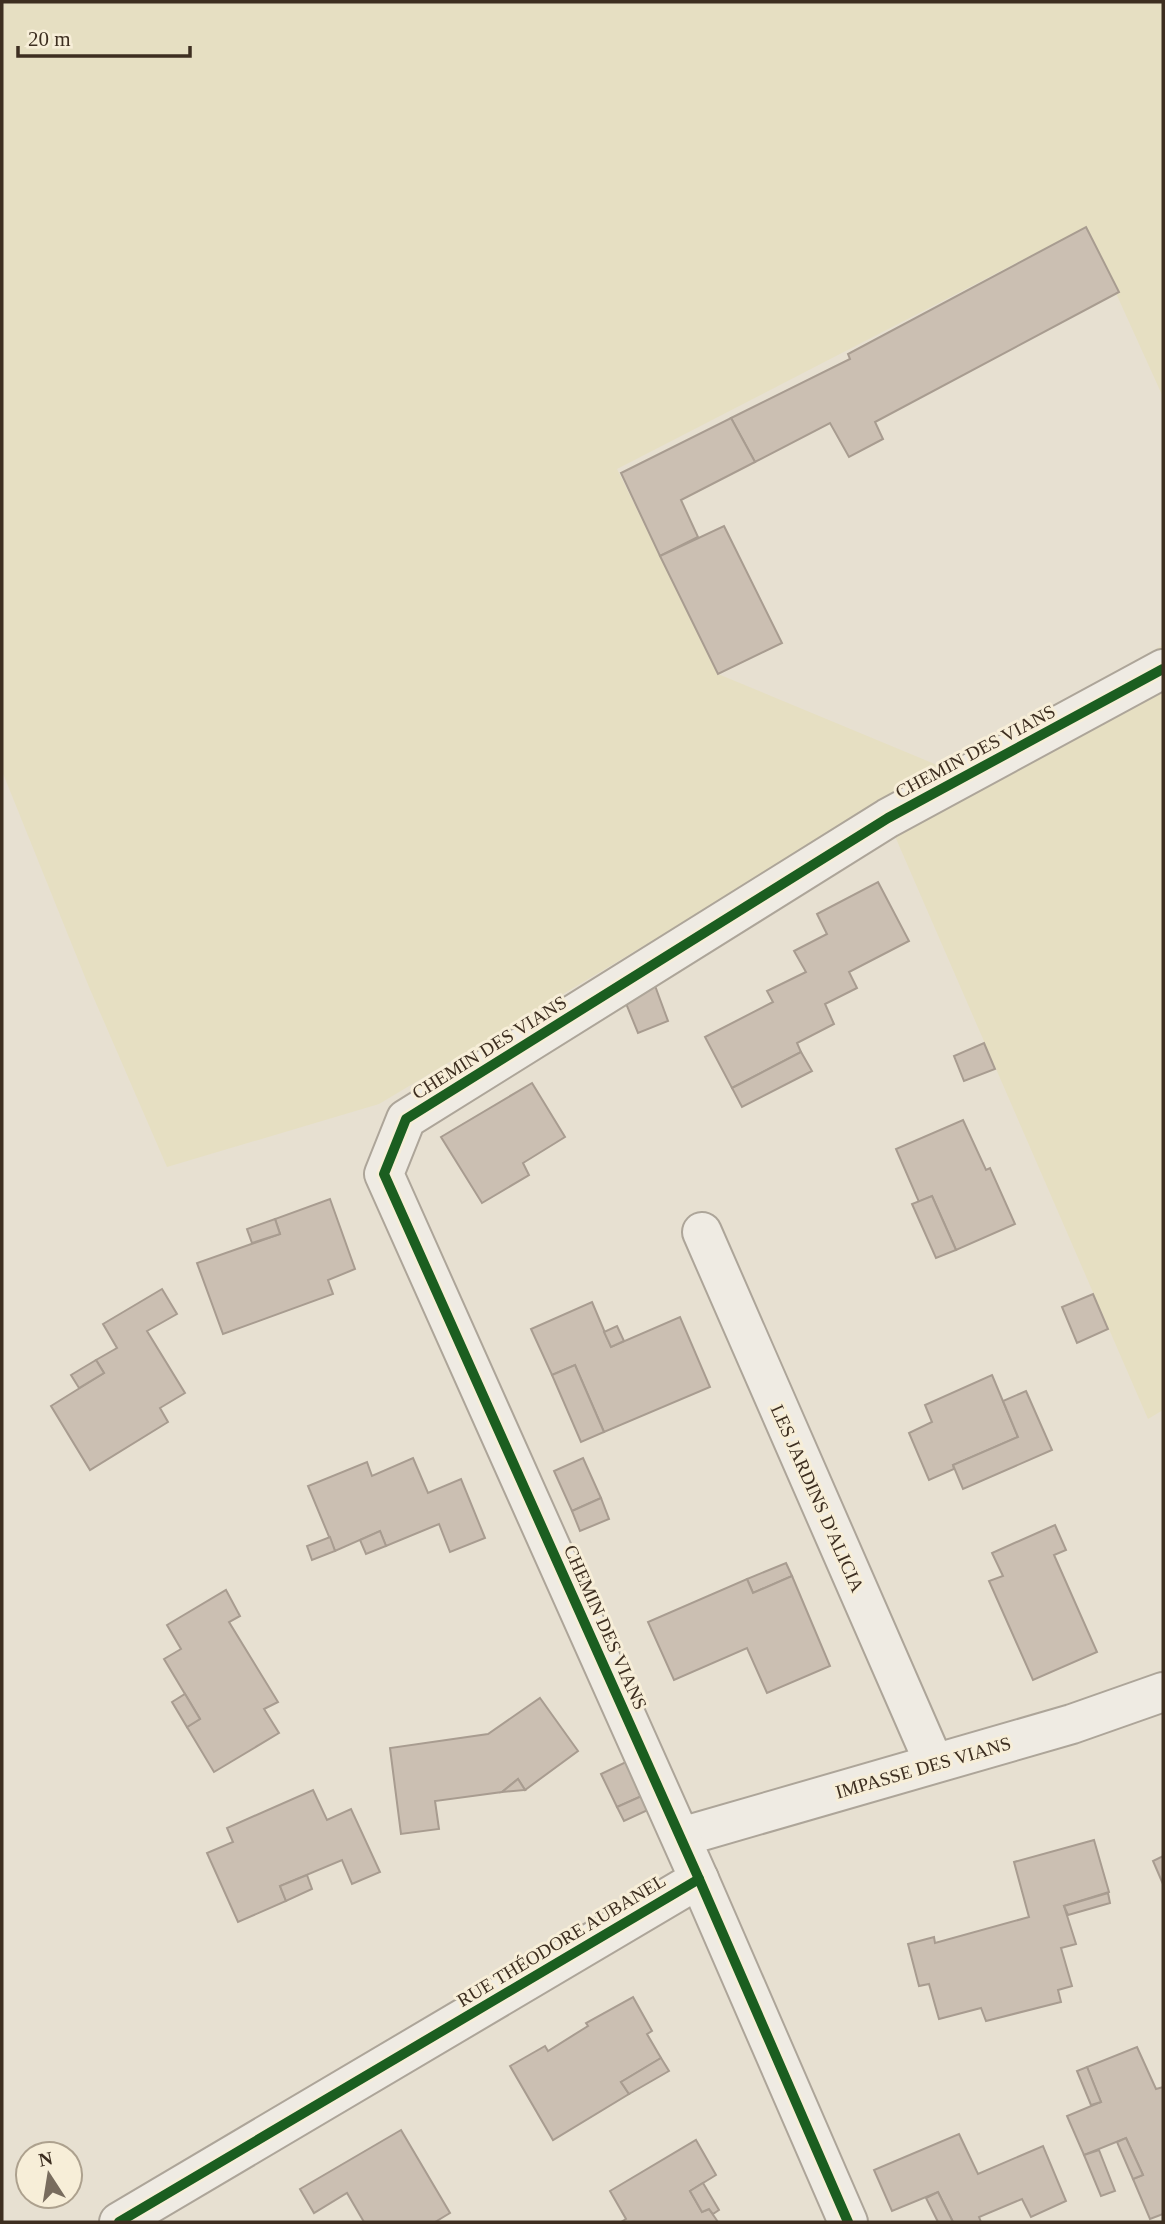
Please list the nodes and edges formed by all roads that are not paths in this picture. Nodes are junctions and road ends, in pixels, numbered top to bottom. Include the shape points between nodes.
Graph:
1 (1163, 669) edge
2 (702, 1232) dead end
3 (1163, 1692) edge
4 (934, 1763) junction
5 (681, 1837) junction
6 (699, 1879) junction
7 (119, 2222) edge
8 (848, 2222) edge

1 - 5 street, CHEMIN DES VIANS via 888,818 406,1119 384,1174
2 - 4 street, LES JARDINS D'ALICIA
3 - 4 street, IMPASSE DES VIANS via 1072,1724
4 - 5 street, IMPASSE DES VIANS
5 - 6 street, CHEMIN DES VIANS
6 - 7 street, RUE THÉODORE AUBANEL
6 - 8 street

